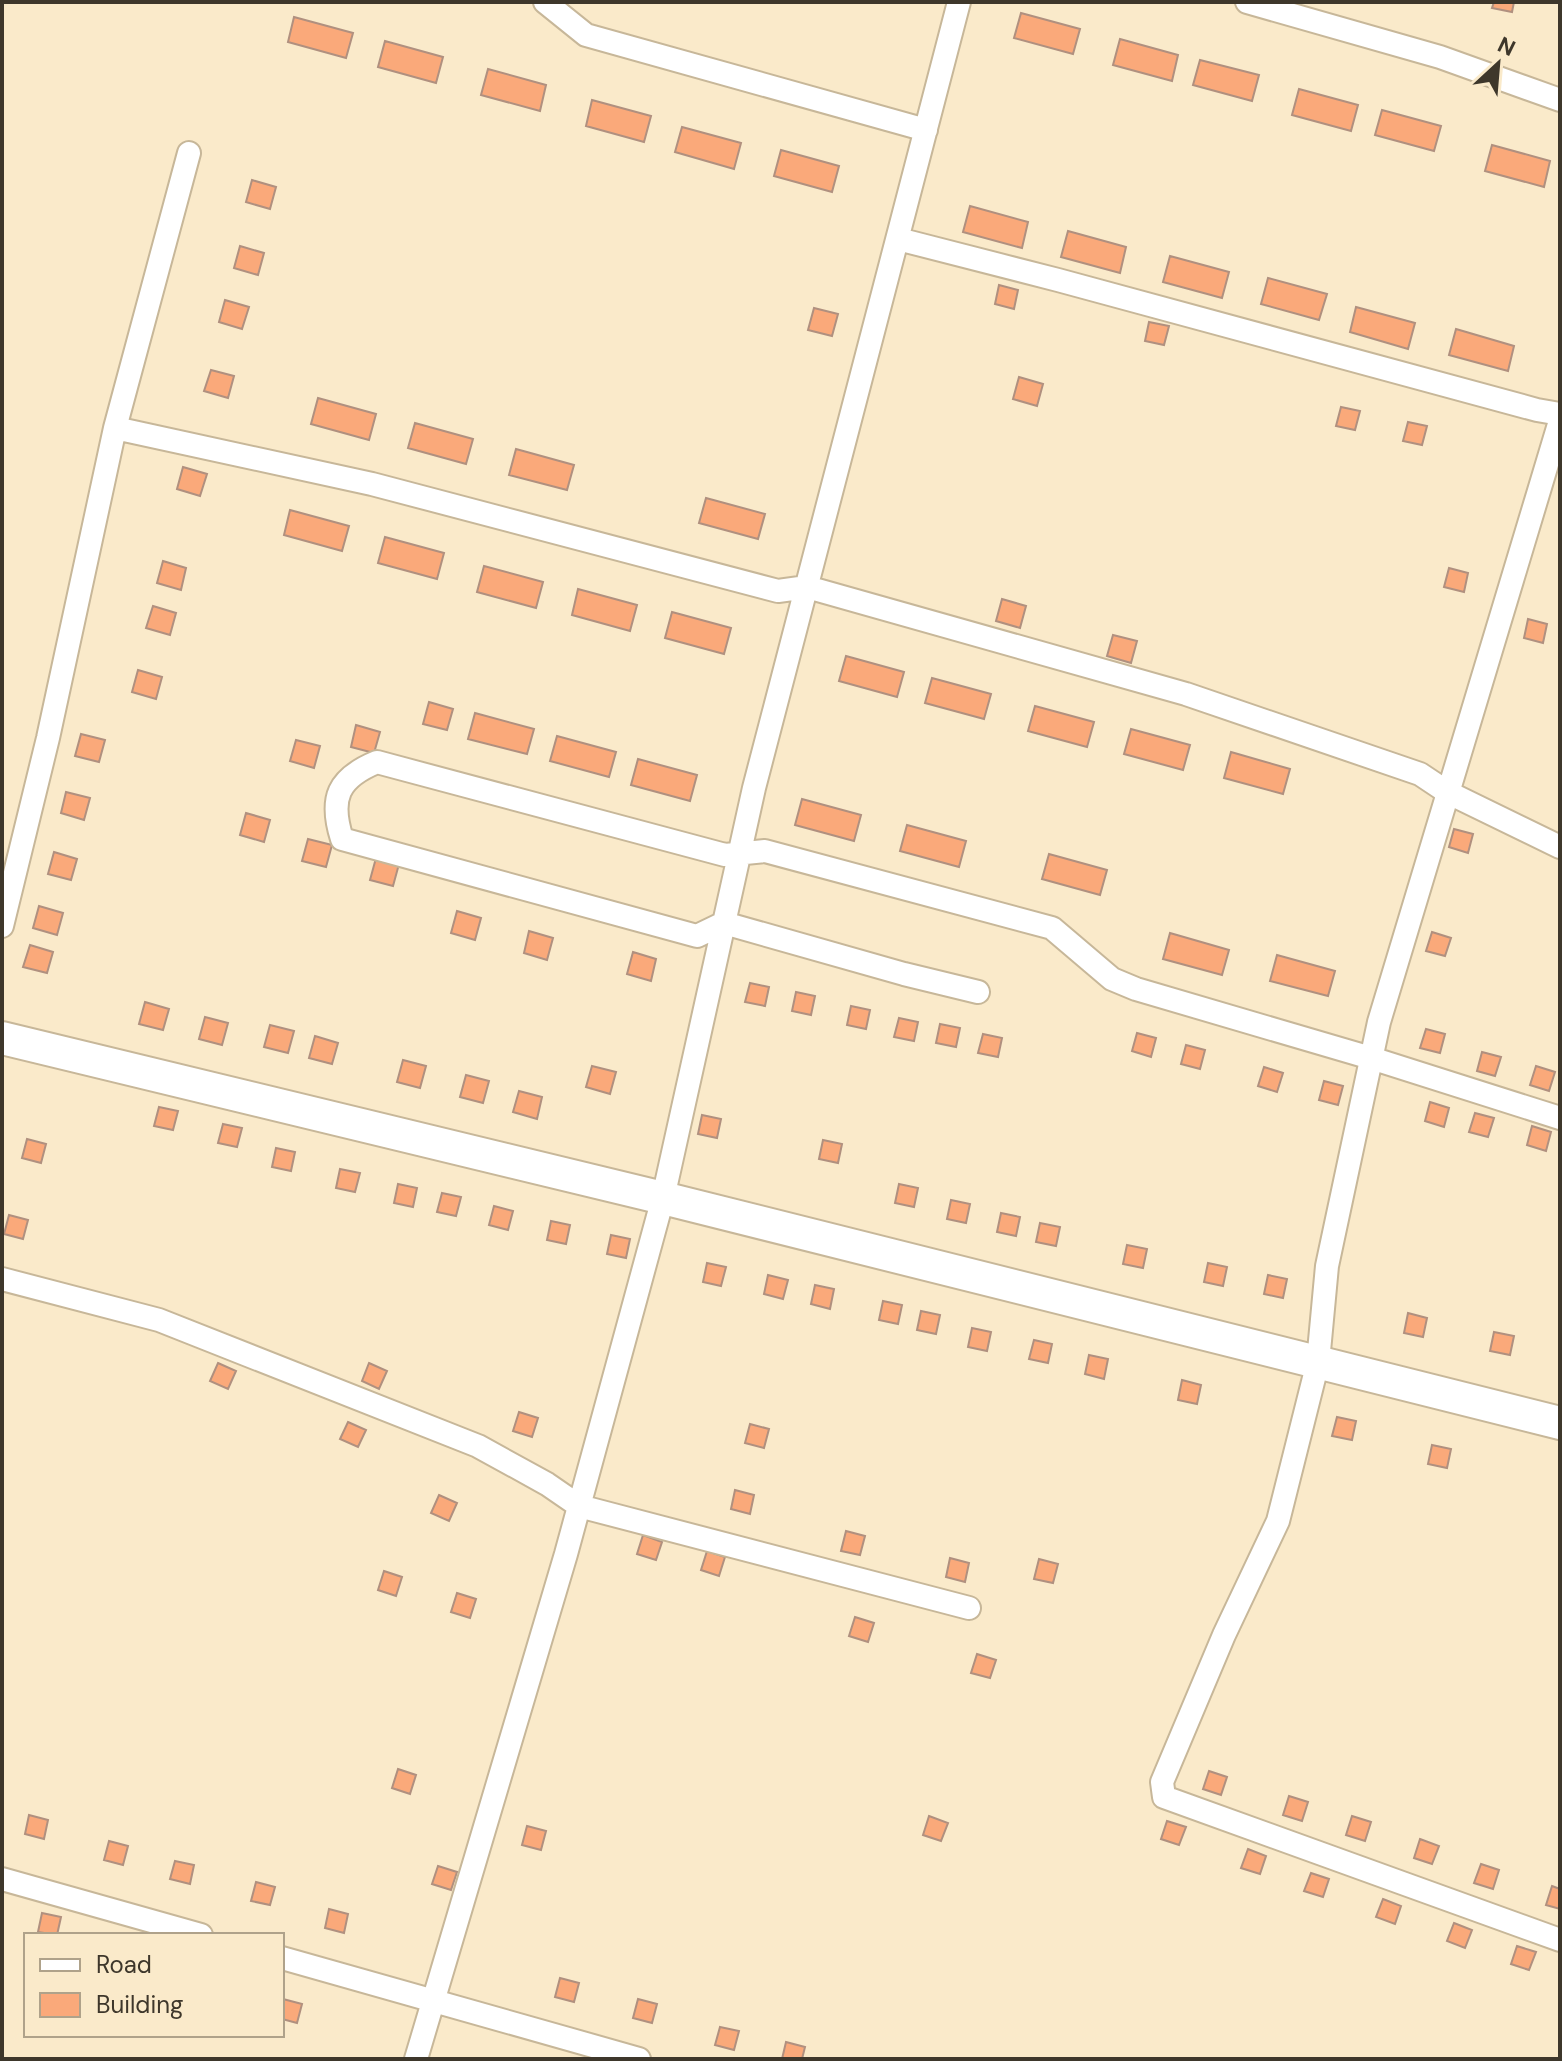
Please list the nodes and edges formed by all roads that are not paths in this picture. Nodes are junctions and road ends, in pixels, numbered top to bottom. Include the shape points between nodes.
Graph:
1 (545, 2) edge
2 (959, 2) edge
3 (1247, 2) edge
4 (1560, 100) edge
5 (926, 130) junction
6 (189, 153) dead end
7 (898, 239) junction
8 (1560, 414) edge
9 (1560, 421) edge
10 (115, 428) junction
11 (807, 587) junction
12 (1447, 792) junction
13 (1560, 847) edge
14 (739, 853) junction
15 (724, 923) junction
16 (2, 926) edge
17 (978, 992) dead end
18 (2, 1038) edge
19 (1371, 1058) junction
20 (1560, 1118) edge
21 (663, 1198) junction
22 (2, 1279) edge
23 (1318, 1362) junction
24 (1560, 1423) edge
25 (579, 1506) junction
26 (969, 1608) dead end
27 (2, 1879) edge
28 (194, 1933) edge
29 (1560, 1940) edge
30 (284, 1959) edge
31 (434, 2001) junction
32 (416, 2059) edge
33 (639, 2059) edge

1 - 5 street via 586,35
2 - 5 street
3 - 4 street via 1440,57
5 - 7 street
6 - 10 street
7 - 8 street
7 - 11 street
9 - 12 street
10 - 11 street via 372,484 778,591
10 - 16 street
11 - 12 street via 1186,694 1420,774
11 - 14 street
12 - 13 street
12 - 19 street
14 - 15 street
14 - 15 street via 725,855 377,762 355,772 337,793 335,818 342,839 697,936
14 - 19 street via 765,851 1052,928 1112,979 1136,989
15 - 17 street
15 - 21 street
18 - 21 main road
19 - 20 street
19 - 23 street via 1327,1266
21 - 23 main road
21 - 25 street
22 - 25 street via 159,1320 478,1446
23 - 24 main road
23 - 29 street via 1278,1521 1162,1782 1164,1797
25 - 26 street
25 - 31 street
27 - 28 street
30 - 31 street
31 - 32 street
31 - 33 street

